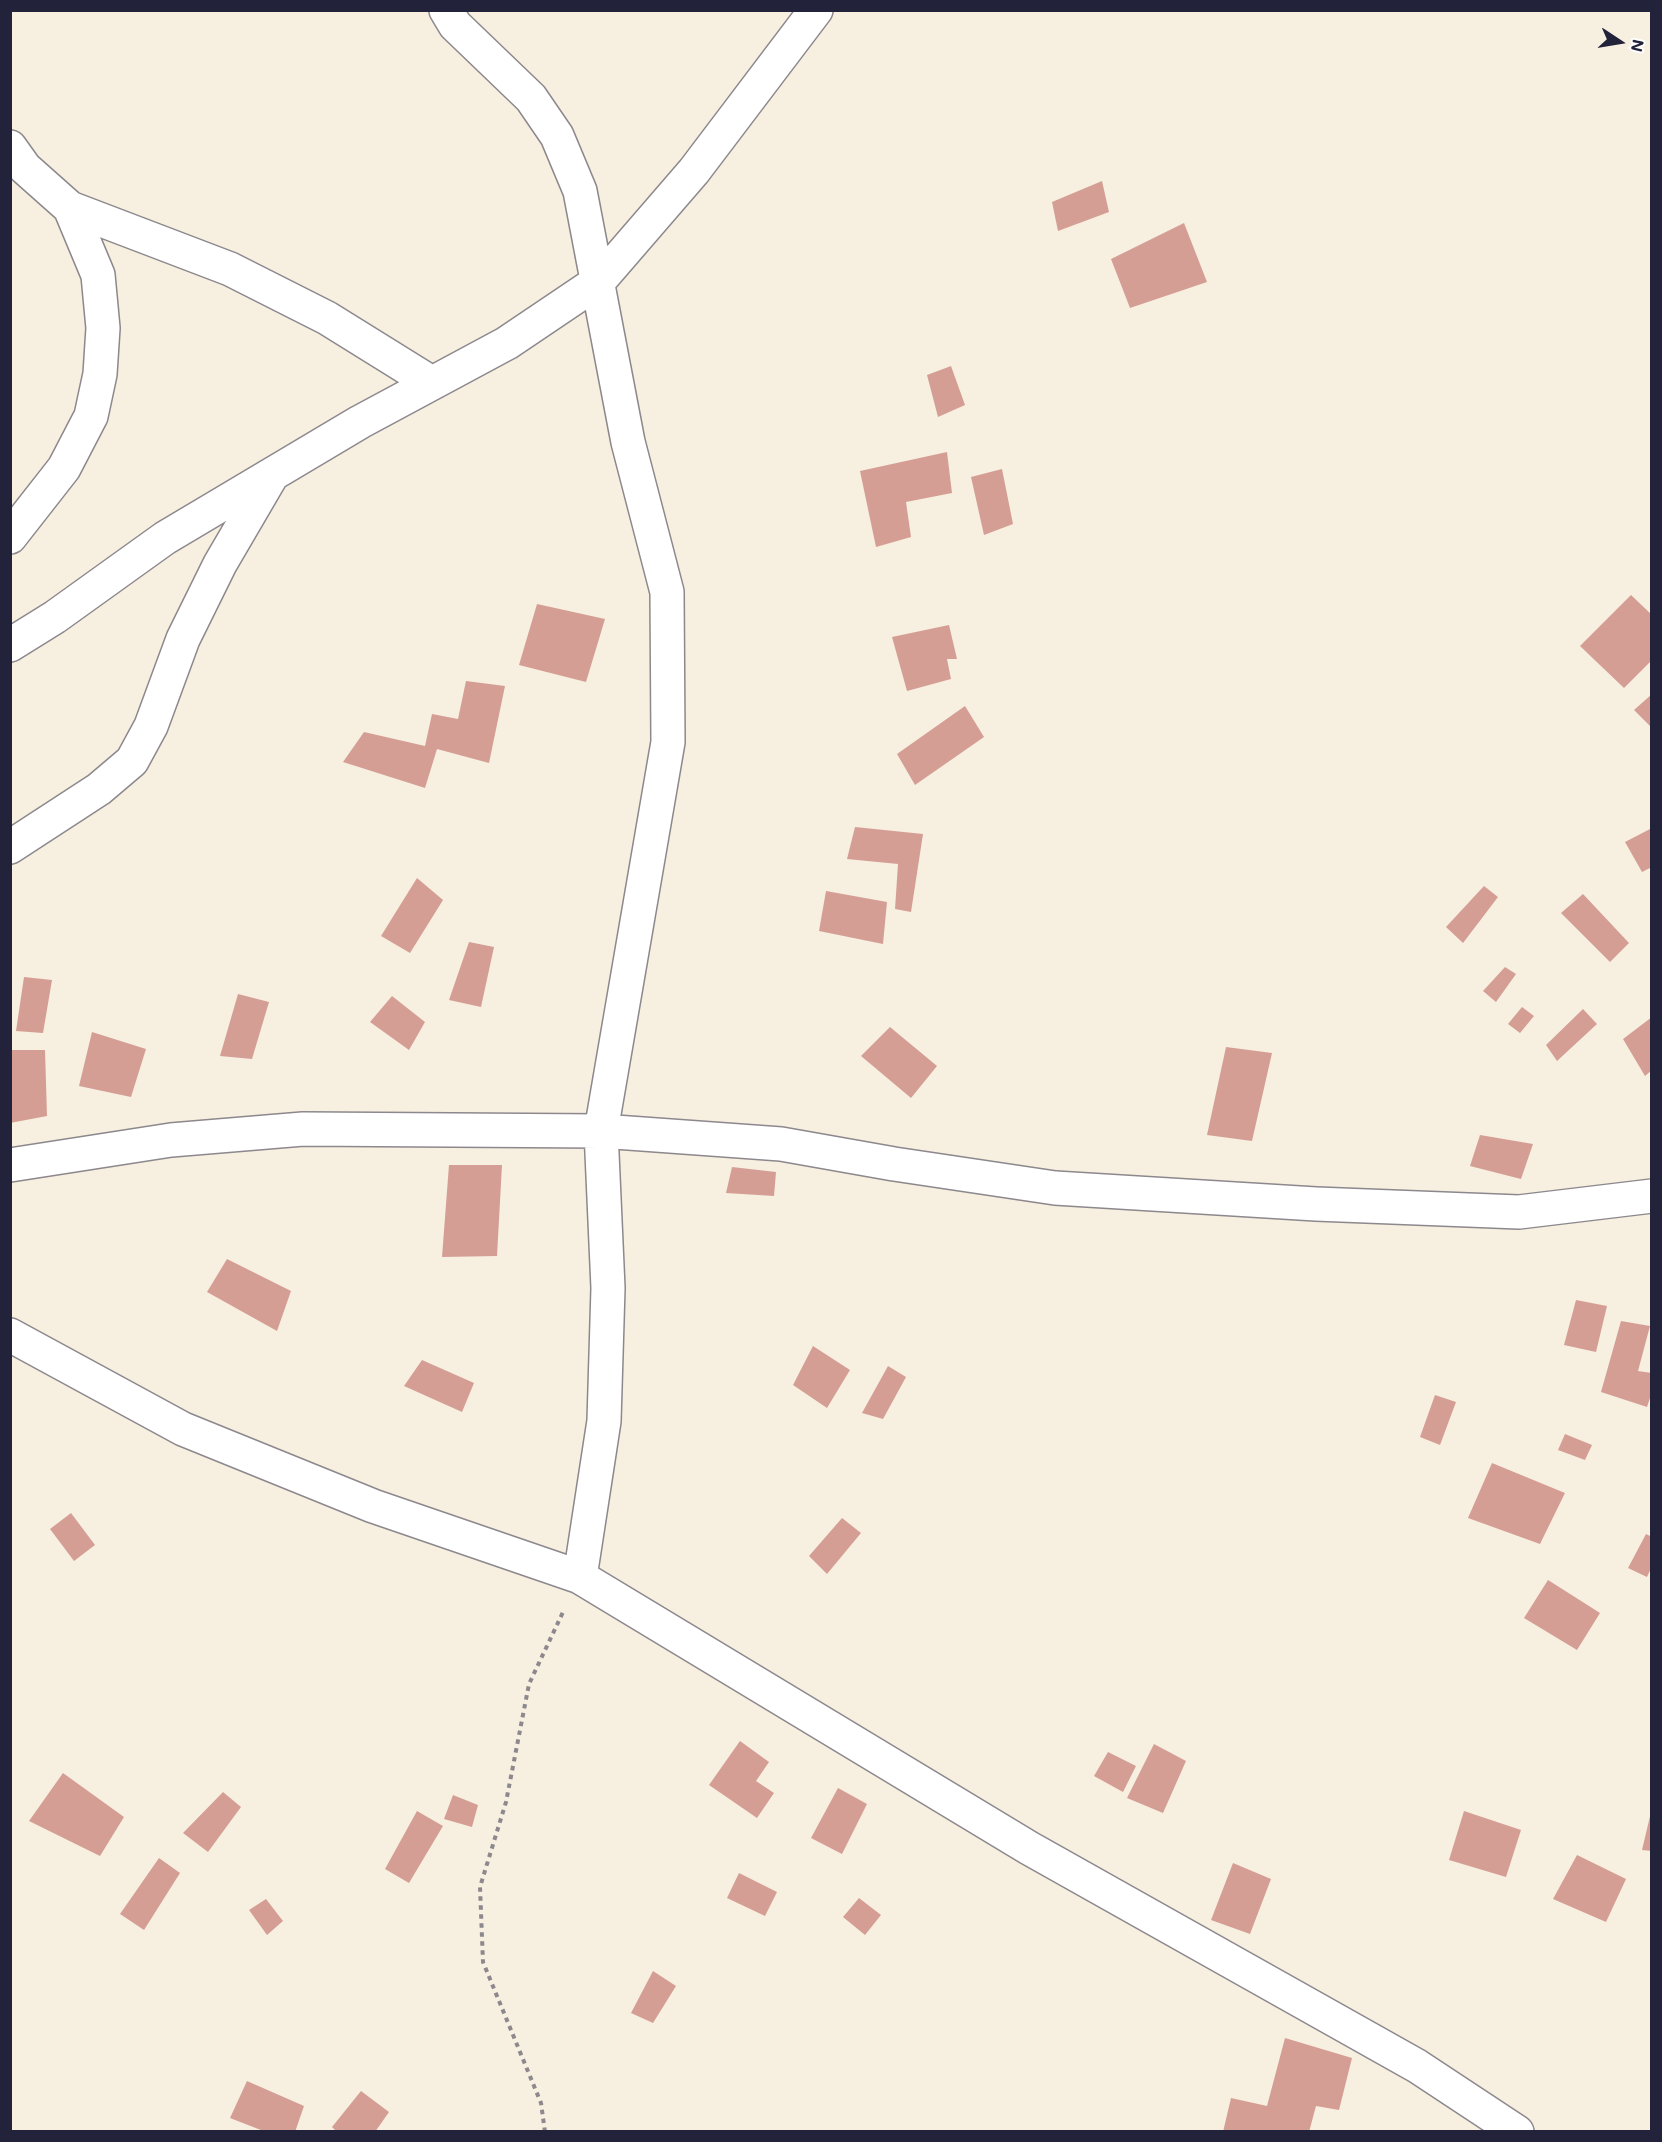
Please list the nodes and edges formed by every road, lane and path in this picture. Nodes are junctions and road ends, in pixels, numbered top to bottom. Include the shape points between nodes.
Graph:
1 (446, 10) edge
2 (816, 10) edge
3 (10, 147) edge
4 (70, 208) junction
5 (598, 281) junction
6 (430, 382) junction
7 (275, 471) junction
8 (10, 537) edge
9 (10, 645) edge
10 (10, 847) edge
11 (601, 1131) junction
12 (10, 1165) edge
13 (1652, 1196) edge
14 (10, 1335) edge
15 (580, 1577) junction
16 (545, 2132) edge
17 (1517, 2132) edge

1 - 5 street via 455,25 531,98 557,136 579,191
2 - 5 street via 694,171
3 - 4 street via 25,168
4 - 6 street via 230,269 327,318
4 - 8 street via 98,275 103,328 100,374 92,416 64,468
5 - 6 street via 507,343
5 - 11 street via 628,442 667,592 668,731
6 - 7 street
7 - 9 street via 165,538
7 - 10 street via 220,564 183,639 151,726 132,761 99,789
11 - 12 street via 303,1129 171,1140
11 - 13 street via 781,1144 1055,1188 1519,1212
11 - 15 street via 608,1288 604,1421
14 - 15 street via 183,1429 373,1506
15 - 16 path via 529,1684 506,1802 480,1887 483,1962 541,2103
15 - 17 street via 1029,1848 1417,2066

